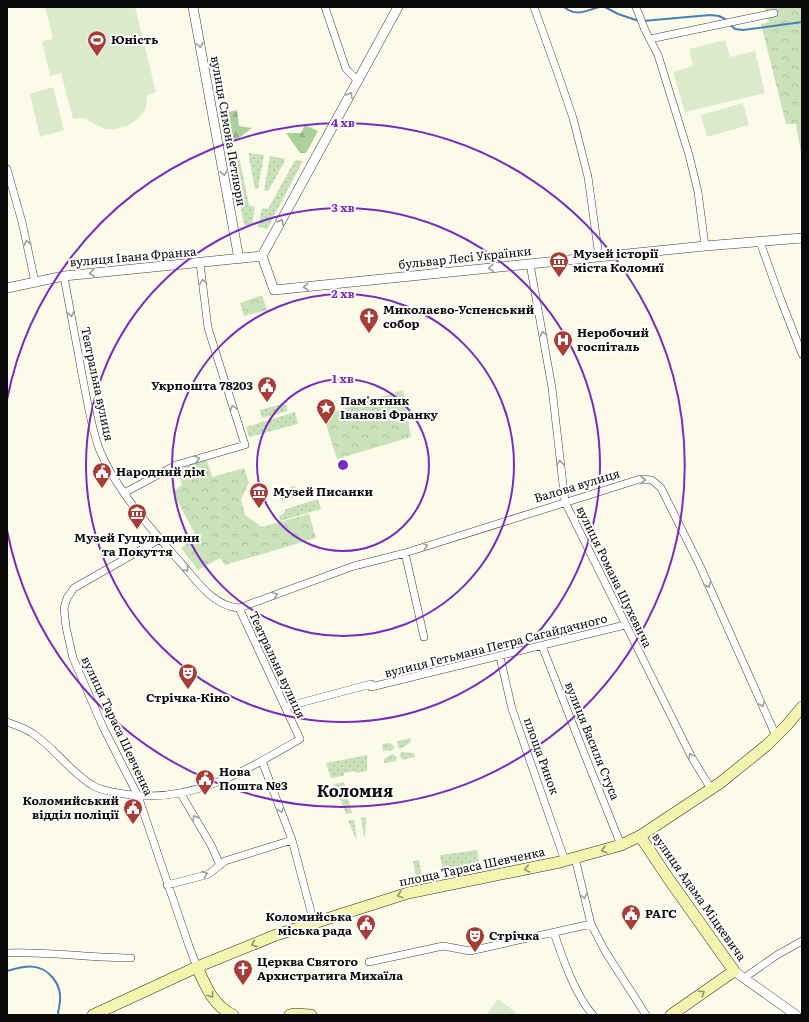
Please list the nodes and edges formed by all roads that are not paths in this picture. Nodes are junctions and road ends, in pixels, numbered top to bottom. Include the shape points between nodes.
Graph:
1 (193, 7) edge
2 (325, 7) edge
3 (398, 7) edge
4 (534, 7) edge
5 (636, 7) edge
6 (774, 13) dead end
7 (650, 39) junction
8 (358, 81) junction
9 (7, 169) edge
10 (802, 238) edge
11 (760, 242) junction
12 (705, 246) junction
13 (262, 256) junction
14 (599, 257) junction
15 (239, 259) junction
16 (200, 263) junction
17 (530, 264) junction
18 (64, 276) junction
19 (35, 282) junction
20 (7, 288) edge
21 (802, 354) edge
22 (124, 492) junction
23 (565, 501) junction
24 (160, 539) junction
25 (405, 552) junction
26 (239, 608) junction
27 (625, 625) junction
28 (424, 637) dead end
29 (542, 646) junction
30 (500, 657) junction
31 (284, 707) junction
32 (801, 710) edge
33 (7, 722) edge
34 (776, 736) junction
35 (262, 761) junction
36 (711, 789) junction
37 (181, 794) junction
38 (138, 796) junction
39 (640, 836) junction
40 (292, 840) junction
41 (621, 845) junction
42 (570, 859) junction
43 (220, 865) junction
44 (167, 885) junction
45 (314, 922) junction
46 (591, 924) junction
47 (554, 933) junction
48 (802, 942) edge
49 (7, 953) edge
50 (131, 958) dead end
51 (369, 962) dead end
52 (197, 967) junction
53 (734, 971) junction
54 (744, 978) junction
55 (106, 1012) edge
56 (292, 1014) edge
57 (93, 1015) edge
58 (233, 1015) edge
59 (311, 1015) edge
60 (593, 1015) edge
61 (646, 1015) edge
62 (671, 1015) edge
63 (796, 1015) edge

1 -> 15 street, вулиця Симона Петлюри
2 - 8 street via 346,69
3 - 8 street
4 - 14 street via 573,118 588,177
5 - 7 street
6 - 7 street
7 - 12 street via 658,55 689,155 698,192
13 -> 8 street
19 -> 9 street
10 - 11 street, бульвар Лесі Українки
11 - 12 street, бульвар Лесі Українки
11 - 21 street
12 - 14 street, бульвар Лесі Українки
13 - 15 street, вулиця Івана Франка
17 -> 13 street, бульвар Лесі Українки via 274,290
14 - 17 street, бульвар Лесі Українки
15 - 16 street, вулиця Івана Франка
16 -> 18 street, вулиця Івана Франка
22 -> 16 street via 176,465 245,446 208,328
23 -> 17 street, вулиця Романа Шухевича via 552,388
18 - 19 street, вулиця Івана Франка
18 -> 22 street, Театральна вулиця via 93,427 108,467
19 - 20 street, вулиця Івана Франка
22 - 24 street, Театральна вулиця
25 -> 23 street, Валова вулиця
23 - 27 street, вулиця Романа Шухевича
23 -> 34 street, Валова вулиця via 640,478 652,480 661,488 703,573
24 -> 26 street, Театральна вулиця via 216,600 230,608
24 - 38 street, вулиця Тараса Шевченка via 78,585 68,594 64,606 66,627 75,662 103,727
26 -> 25 street, Валова вулиця via 354,566
25 - 28 street
26 - 31 street, Театральна вулиця
27 - 29 street, вулиця Гетьмана Петра Сагайдачного
36 -> 27 street, вулиця Романа Шухевича via 691,756
29 - 30 street, вулиця Гетьмана Петра Сагайдачного
29 - 41 street, вулиця Василя Стуса
30 - 31 street, вулиця Гетьмана Петра Сагайдачного
30 - 42 street, площа Ринок via 512,709
31 - 35 street, Театральна вулиця via 300,739
32 - 34 main road, площа Тараса Шевченка
33 - 38 street via 34,735 92,785 108,791
34 - 36 main road, площа Тараса Шевченка
35 - 37 street via 226,778
35 -> 40 street
36 - 39 main road, площа Тараса Шевченка
37 - 38 street
43 -> 37 street
38 - 44 street, вулиця Тараса Шевченка
39 - 41 main road, площа Тараса Шевченка
39 - 53 main road, вулиця Адама Міцкевича
40 - 43 street via 225,861
40 - 45 street
41 -> 42 main road, площа Тараса Шевченка
42 -> 45 main road, площа Тараса Шевченка via 408,893
42 -> 46 street, площа Ринок
44 -> 43 street via 210,873
44 - 52 street, вулиця Тараса Шевченка
45 -> 52 main road, площа Тараса Шевченка
46 - 47 street
46 - 61 street, площа Ринок
47 - 51 street via 466,951 443,946
47 - 60 street via 568,972
48 - 54 street via 777,955
49 - 50 street via 36,952
52 - 55 main road, площа Тараса Шевченка
52 -> 58 main road via 208,992 218,1005
53 - 54 street, вулиця Адама Міцкевича
62 -> 53 main road
54 - 63 street, вулиця Адама Міцкевича
55 - 57 main road, площа Тараса Шевченка
56 - 59 main road

